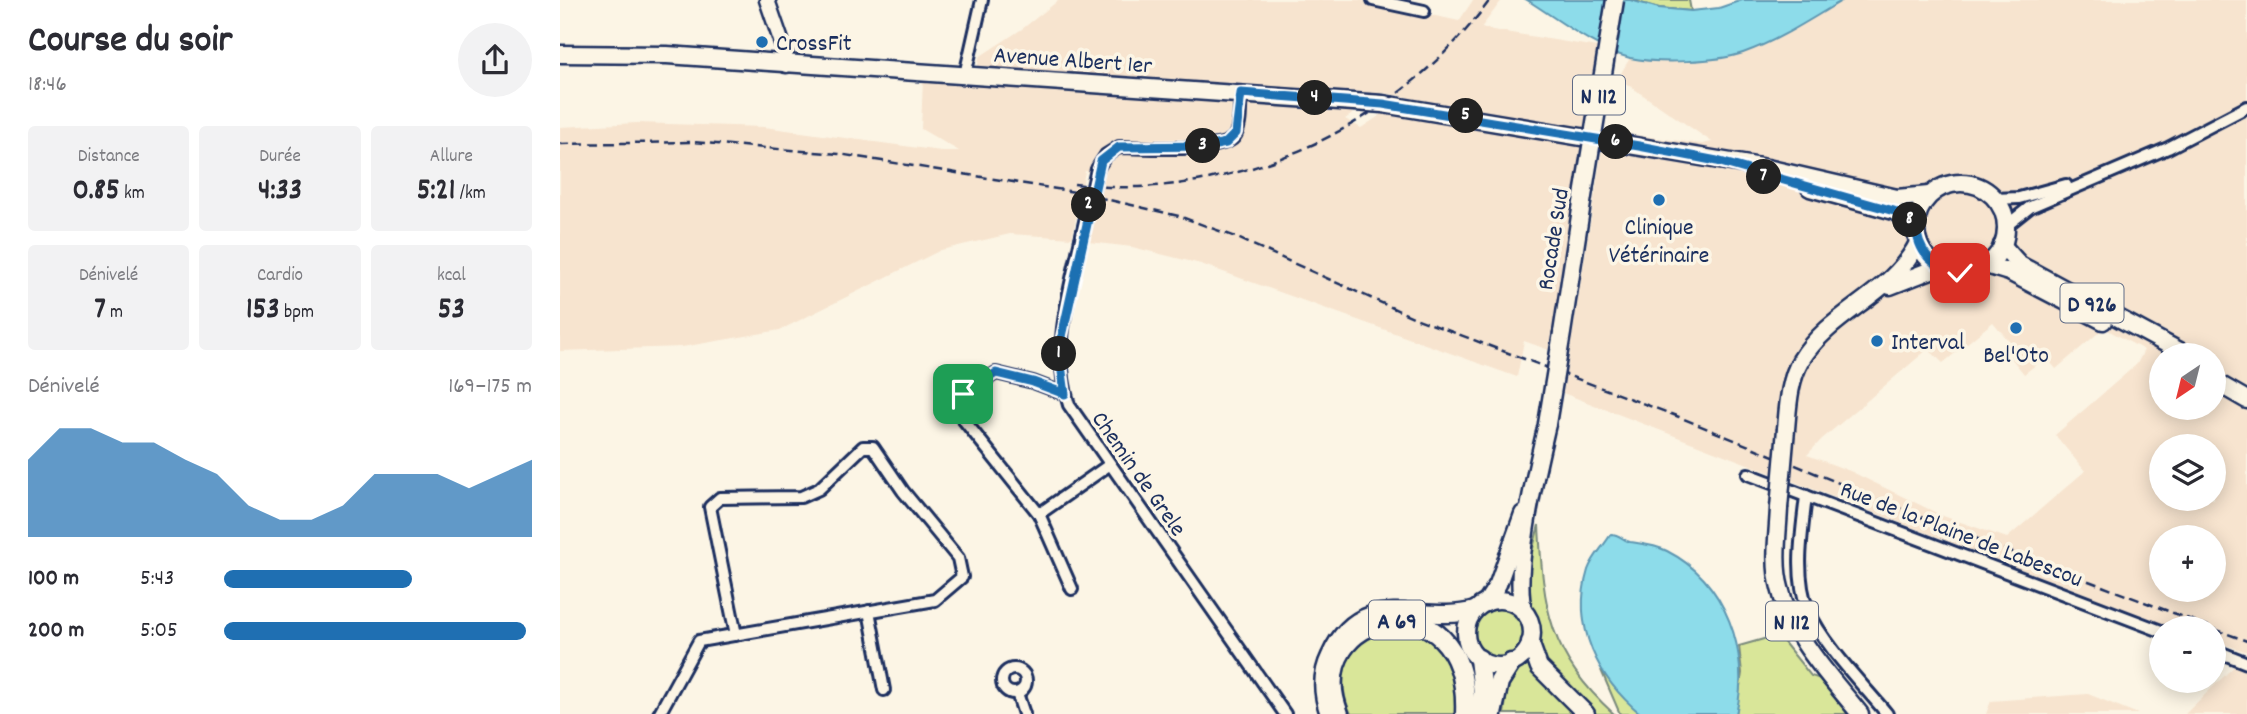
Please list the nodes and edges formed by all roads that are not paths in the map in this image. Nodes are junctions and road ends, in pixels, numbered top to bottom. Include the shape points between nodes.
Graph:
1 (767, 0) edge
2 (982, 0) edge
3 (1373, 0) edge
4 (1615, 0) edge
5 (1424, 11) dead end
6 (560, 54) edge
7 (786, 65) junction
8 (965, 75) junction
9 (1241, 93) junction
10 (2247, 107) edge
11 (1717, 161) junction
12 (2109, 173) junction
13 (1929, 195) junction
14 (1996, 199) junction
15 (1916, 224) junction
16 (2006, 226) junction
17 (1918, 243) junction
18 (2002, 245) junction
19 (1986, 265) junction
20 (1939, 267) junction
21 (1881, 289) junction
22 (2165, 343) edge
23 (2149, 345) edge
24 (2226, 377) edge
25 (2226, 388) edge
26 (2247, 389) edge
27 (1065, 394) junction
28 (2247, 400) edge
29 (1109, 465) junction
30 (1748, 474) dead end
31 (1533, 485) junction
32 (1805, 496) junction
33 (1039, 514) junction
34 (1072, 589) dead end
35 (1481, 606) junction
36 (870, 611) junction
37 (1524, 613) junction
38 (2149, 626) edge
39 (736, 635) junction
40 (1530, 642) junction
41 (2226, 655) edge
42 (1479, 659) junction
43 (1511, 663) junction
44 (2247, 663) edge
45 (884, 691) dead end
46 (1017, 693) dead end
47 (659, 714) edge
48 (1024, 714) edge
49 (1284, 714) edge
50 (1329, 714) edge
51 (1339, 714) edge
52 (1465, 714) edge
53 (1479, 714) edge
54 (1492, 714) edge
55 (1586, 714) edge
56 (1860, 714) edge
57 (1887, 714) edge

1 - 7 main road
2 - 8 street
3 - 5 street
4 - 31 main road, Rocade Sud / N 112, bridge via 1547,424
6 - 7 main road, Avenue Albert 1er via 667,55
7 - 8 main road, Avenue Albert 1er
8 - 9 main road, Avenue Albert 1er
9 - 11 main road, Avenue Albert 1er via 1383,104
9 - 27 street, Chemin de Grele, bridge via 1236,133 1226,143 1119,147 1106,155 1097,169 1059,350
10 - 12 street
11 - 13 main road via 1897,198
11 - 15 main road via 1894,211
12 - 14 street via 2019,198
12 - 16 street via 2025,209
13 - 14 main road via 1948,184 1966,183
13 - 15 main road
14 - 16 main road
15 - 17 main road
16 - 18 main road
17 - 20 main road
17 - 21 main road, N 112 via 1909,261
18 - 19 main road
18 - 22 main road, D 926 via 2020,265
19 - 20 main road, D 926 via 1960,273
19 - 23 main road, D 926 via 2019,277
20 - 21 main road, N 112
21 - 56 main road, N 112, bridge via 1824,331 1800,362 1789,394 1779,508 1779,587 1791,619 1806,648
24 - 26 main road
25 - 28 main road
27 - 29 street, Chemin de Grele via 1076,419
27 - 33 street via 996,373 959,399 963,418
29 - 33 street
29 - 49 street, Chemin de Grele
30 - 32 street, Rue de la Plaine de Labescou
31 - 35 main road, Rocade Sud via 1498,584
31 - 37 main road, Rocade Sud via 1519,585
32 - 38 street, Rue de la Plaine de Labescou
32 - 57 street via 1800,572 1808,610
33 - 34 street
35 - 37 main road via 1503,600
35 - 42 main road via 1466,630 1467,641
35 - 50 main road, A 69 via 1452,614 1392,610 1361,619 1335,643 1326,663 1324,700
36 - 39 street
36 - 39 street via 935,600 962,577 958,558 873,447 863,447 819,489 801,497 720,498 710,508
36 - 45 street
37 - 40 main road via 1532,632
39 - 47 street via 699,641
40 - 43 main road
40 - 55 main road via 1539,667
41 - 44 street
42 - 43 main road via 1489,664
42 - 53 highway via 1483,693
43 - 54 highway via 1499,682
46 - 48 street
51 - 52 highway, A 69 via 1333,674 1345,645 1370,626 1402,619 1433,630 1454,654 1465,685

